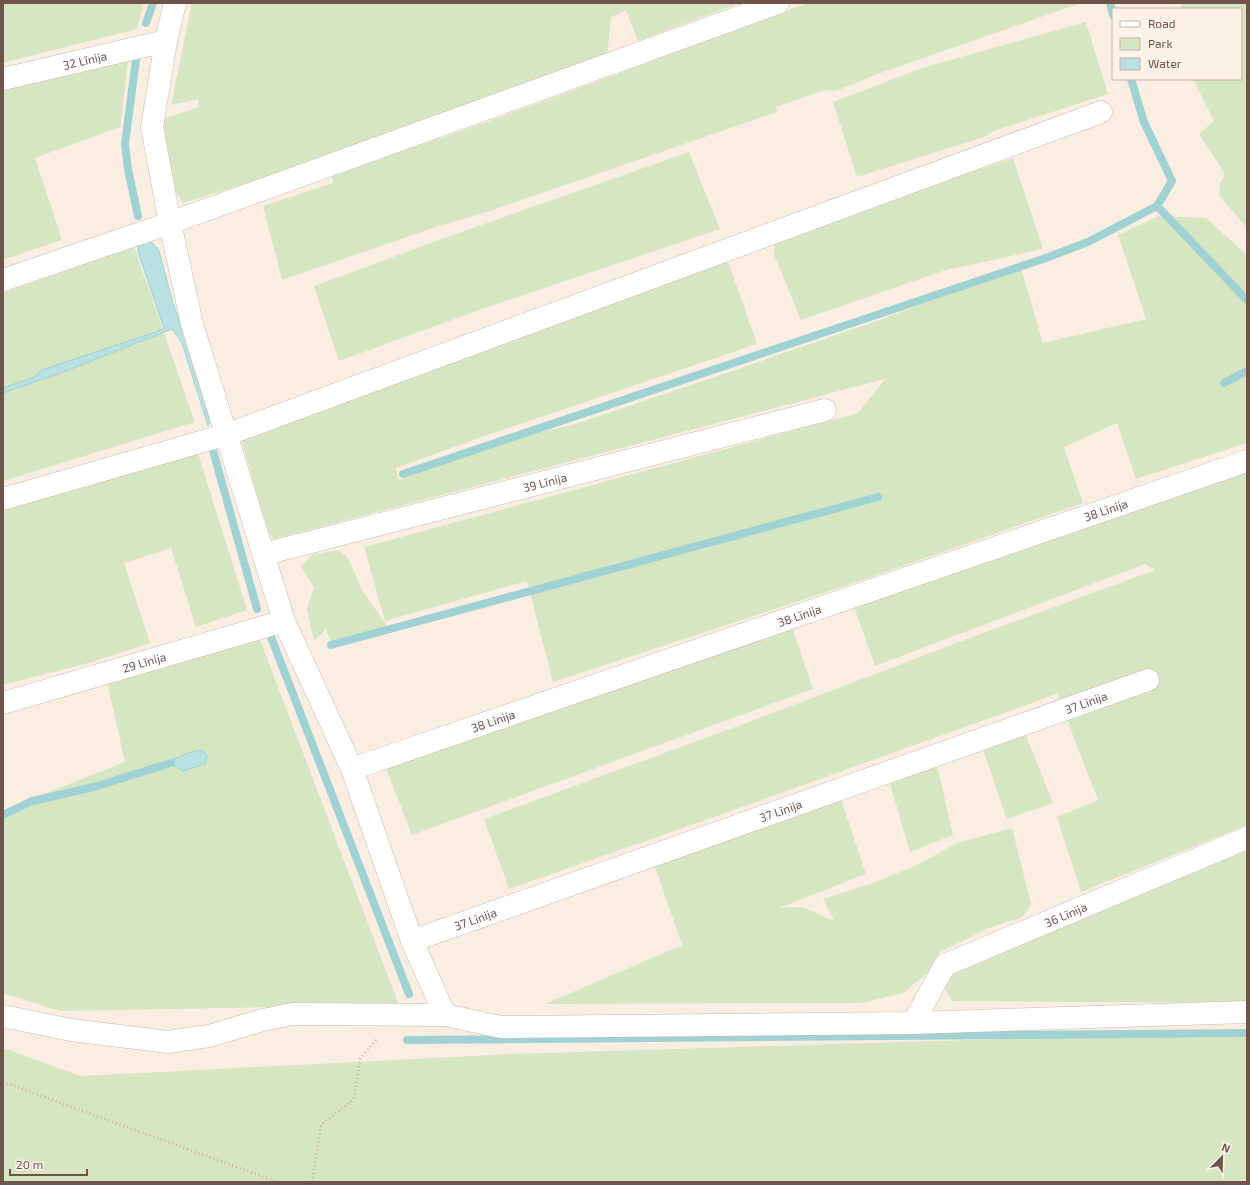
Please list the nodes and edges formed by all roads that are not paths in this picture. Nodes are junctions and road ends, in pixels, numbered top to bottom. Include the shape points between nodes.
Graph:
1 (175, 3) edge
2 (778, 3) edge
3 (166, 41) junction
4 (3, 79) edge
5 (1101, 112) dead end
6 (170, 223) junction
7 (3, 280) edge
8 (825, 410) dead end
9 (228, 434) junction
10 (1247, 461) edge
11 (3, 499) edge
12 (264, 554) junction
13 (284, 621) junction
14 (1148, 680) dead end
15 (3, 703) edge
16 (352, 769) junction
17 (1247, 838) edge
18 (412, 941) junction
19 (1247, 1012) edge
20 (445, 1015) junction
21 (3, 1016) edge
22 (913, 1023) junction

1 - 3 street
2 - 6 street
3 - 4 street, 32 Līnija
3 - 6 street via 152,127
5 - 9 street
6 - 7 street
6 - 9 street via 192,324
8 - 12 street, 39 Līnija
9 - 11 street
9 - 12 street
10 - 16 street, 38 Līnija
12 - 13 street
13 - 15 street, 29 Līnija
13 - 16 street
14 - 18 street, 37 Līnija
16 - 18 street
17 - 22 street, 36 Līnija via 945,965
18 - 20 street
19 - 22 street
20 - 21 street via 292,1014 209,1036 168,1042 71,1030
20 - 22 street via 501,1027

